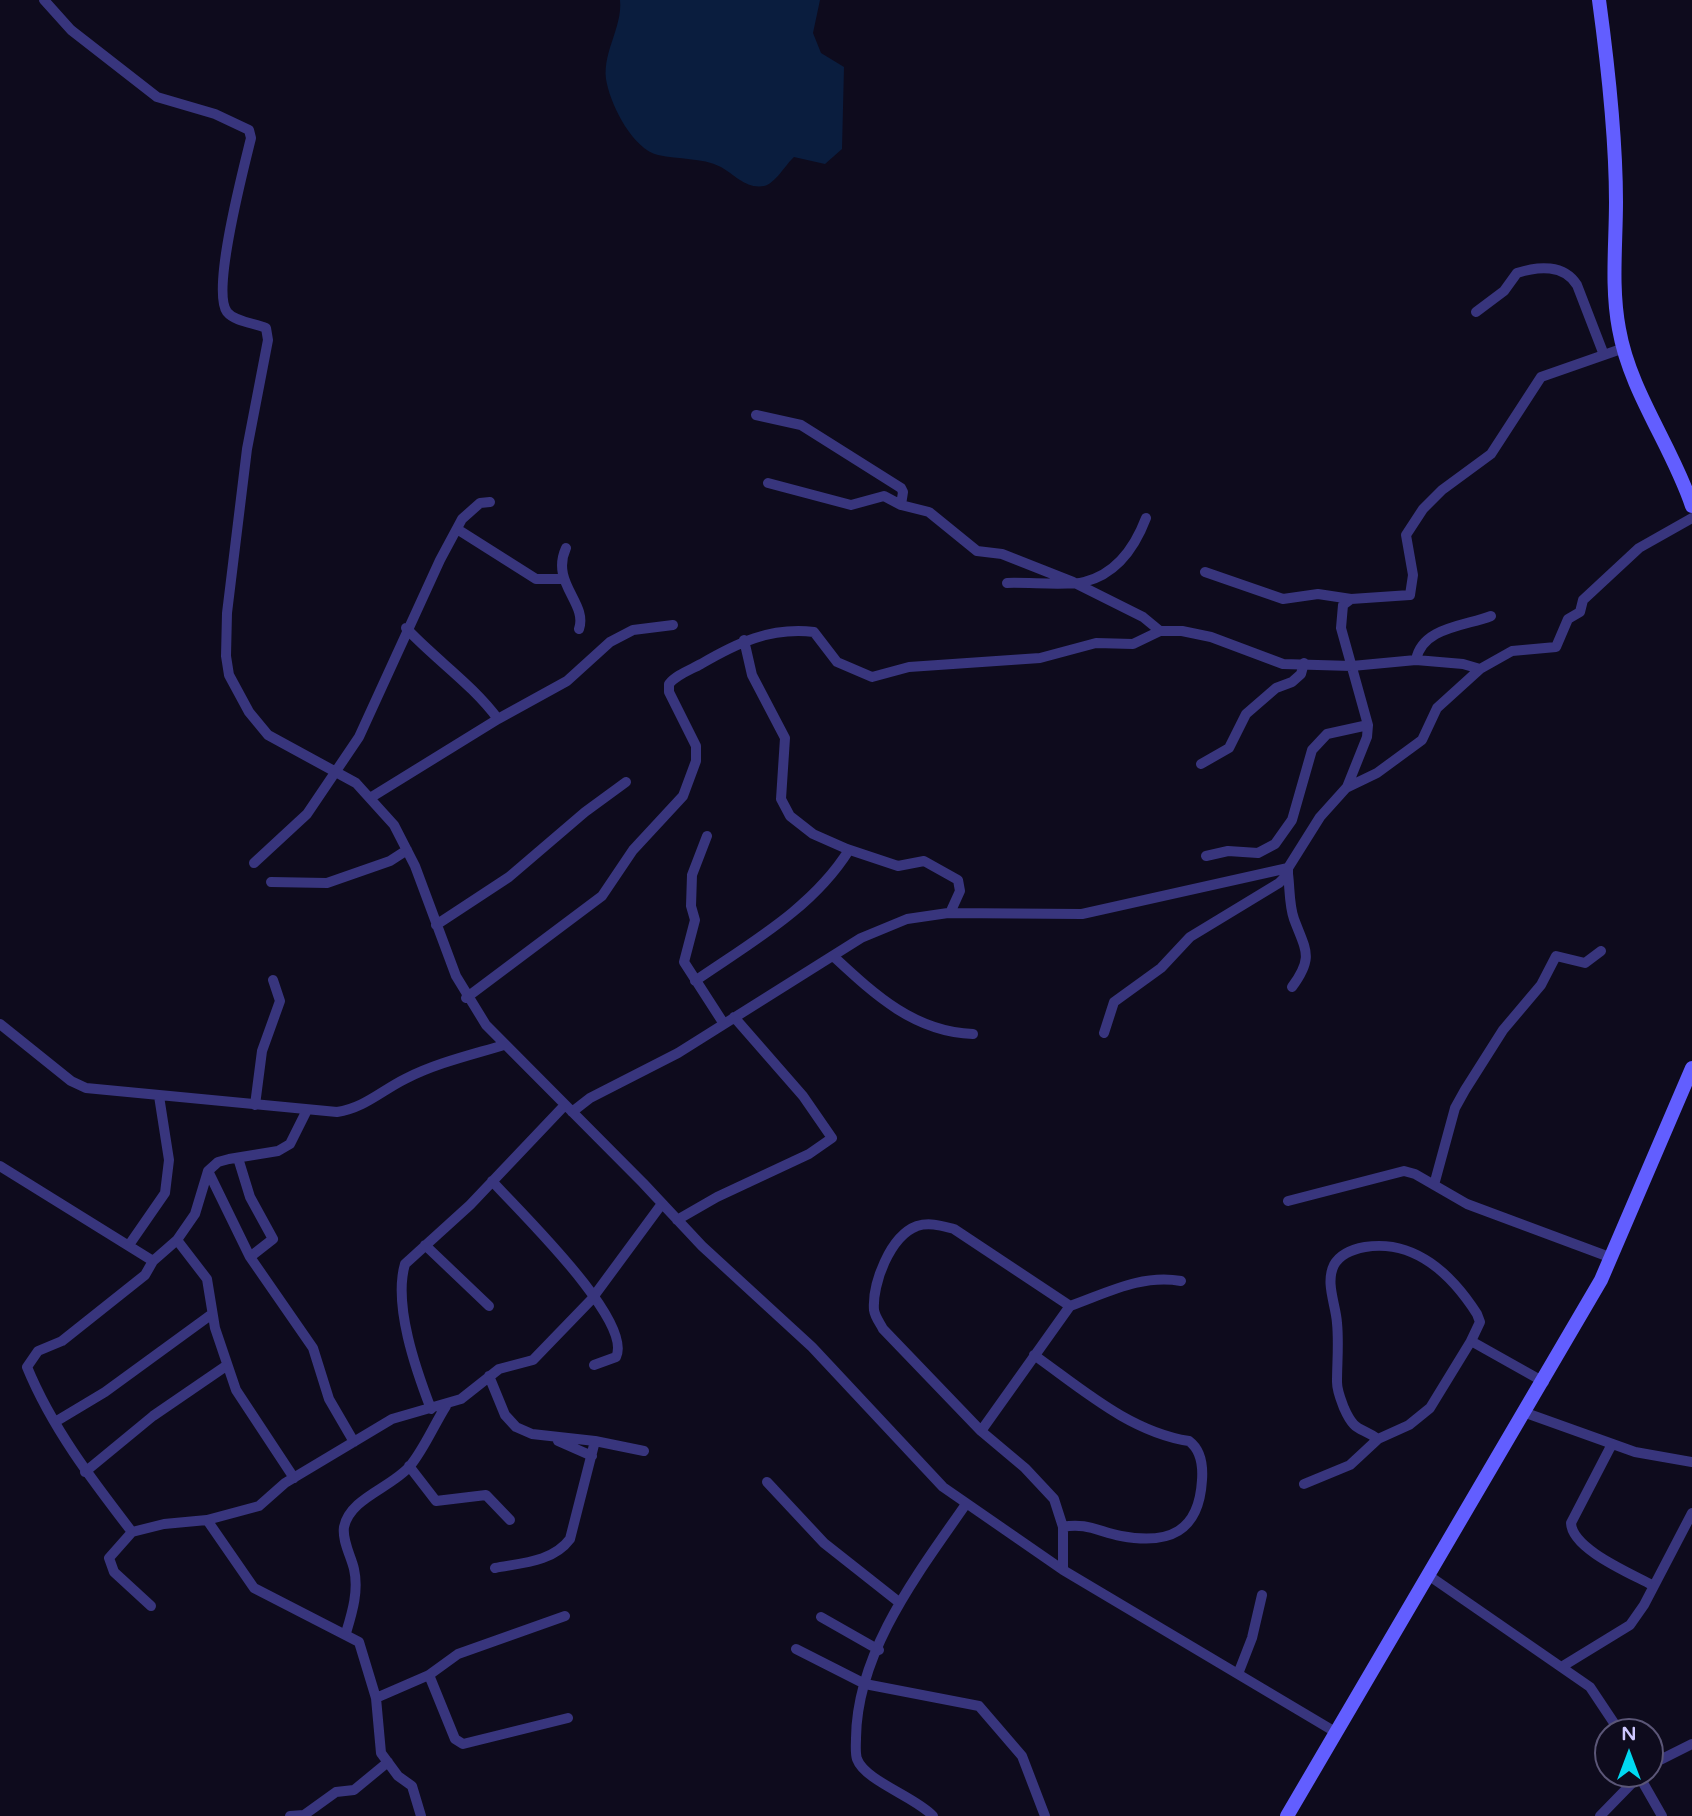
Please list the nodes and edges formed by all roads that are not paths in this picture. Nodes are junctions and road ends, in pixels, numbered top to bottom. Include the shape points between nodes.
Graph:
1 (44, 0) edge
2 (1599, 0) edge
3 (1476, 312) dead end
4 (1624, 348) junction
5 (1604, 355) junction
6 (756, 415) dead end
7 (768, 483) dead end
8 (490, 502) dead end
9 (1691, 502) edge
10 (901, 505) junction
11 (1146, 518) dead end
12 (1692, 518) edge
13 (457, 529) junction
14 (566, 548) dead end
15 (1205, 572) dead end
16 (563, 579) junction
17 (1073, 582) junction
18 (1007, 583) dead end
19 (1351, 599) junction
20 (1491, 617) dead end
21 (673, 625) dead end
22 (406, 628) junction
23 (579, 629) dead end
24 (1160, 631) junction
25 (744, 640) junction
26 (1416, 660) junction
27 (1304, 663) junction
28 (1352, 666) junction
29 (1480, 669) junction
30 (498, 719) junction
31 (1368, 725) junction
32 (1201, 764) dead end
33 (335, 771) junction
34 (626, 782) dead end
35 (1347, 787) junction
36 (370, 798) junction
37 (707, 836) dead end
38 (407, 850) junction
39 (849, 850) junction
40 (1206, 856) dead end
41 (254, 863) dead end
42 (1289, 871) junction
43 (271, 882) dead end
44 (950, 913) junction
45 (436, 925) junction
46 (1601, 951) dead end
47 (833, 956) junction
48 (273, 980) dead end
49 (695, 981) junction
50 (1292, 987) dead end
51 (466, 998) junction
52 (734, 1017) junction
53 (0, 1024) edge
54 (724, 1024) junction
55 (1104, 1032) dead end
56 (973, 1034) dead end
57 (504, 1045) junction
58 (1692, 1068) edge
59 (159, 1096) junction
60 (255, 1105) junction
61 (568, 1109) junction
62 (307, 1110) junction
63 (238, 1158) junction
64 (0, 1166) edge
65 (208, 1171) junction
66 (492, 1181) junction
67 (1434, 1185) junction
68 (1289, 1201) dead end
69 (661, 1205) junction
70 (677, 1220) junction
71 (177, 1240) junction
72 (129, 1245) junction
73 (425, 1245) junction
74 (250, 1257) junction
75 (1612, 1258) junction
76 (153, 1261) junction
77 (1181, 1281) dead end
78 (595, 1295) junction
79 (489, 1306) dead end
80 (1070, 1306) junction
81 (212, 1314) junction
82 (1471, 1341) junction
83 (1034, 1355) junction
84 (594, 1365) dead end
85 (226, 1366) junction
86 (489, 1376) junction
87 (1544, 1382) junction
88 (446, 1406) junction
89 (432, 1409) junction
90 (1526, 1413) junction
91 (55, 1422) junction
92 (981, 1432) junction
93 (545, 1436) junction
94 (1378, 1439) junction
95 (595, 1440) junction
96 (354, 1441) junction
97 (1612, 1444) junction
98 (644, 1451) dead end
99 (592, 1456) junction
100 (1692, 1462) edge
101 (410, 1466) junction
102 (85, 1472) junction
103 (295, 1478) junction
104 (767, 1482) dead end
105 (1304, 1484) dead end
106 (966, 1504) junction
107 (1692, 1513) edge
108 (207, 1520) junction
109 (510, 1520) dead end
110 (1063, 1527) junction
111 (132, 1532) junction
112 (495, 1568) dead end
113 (1063, 1570) junction
114 (1428, 1575) junction
115 (1652, 1585) junction
116 (1262, 1595) dead end
117 (900, 1604) junction
118 (151, 1606) dead end
119 (565, 1616) dead end
120 (821, 1617) dead end
121 (346, 1633) junction
122 (796, 1649) dead end
123 (879, 1650) junction
124 (1563, 1666) junction
125 (1238, 1674) junction
126 (429, 1675) junction
127 (865, 1684) junction
128 (376, 1698) junction
129 (568, 1718) dead end
130 (1612, 1718) edge
131 (1337, 1733) junction
132 (1692, 1744) edge
133 (1664, 1758) edge
134 (388, 1762) junction
135 (1627, 1788) edge
136 (1645, 1788) edge
137 (290, 1816) edge
138 (421, 1816) edge
139 (933, 1816) edge
140 (1045, 1816) edge
141 (1287, 1816) edge
142 (1600, 1816) edge
143 (1662, 1816) edge

1 - 33 street via 71,30 158,97 249,130 222,299 227,313 236,319 266,328 268,340 247,449 226,656 229,675 258,725 296,753
2 - 4 street via 1616,199 1614,296
3 - 5 street via 1504,291 1517,274 1557,269 1577,285
4 - 5 street
4 - 9 street
5 - 19 street via 1541,377 1491,454 1423,509 1406,535 1413,575 1410,595
6 - 10 street via 801,425 831,443 901,488
7 - 10 street via 851,505 884,496
8 - 13 street via 470,509
10 - 17 street via 929,512 977,551 1002,554
11 - 17 street via 1132,551 1122,560 1083,583
12 - 29 street via 1639,548 1607,576 1581,602 1580,612 1568,619 1556,647 1512,651
13 - 16 street via 536,579
13 - 22 street
14 - 16 street via 560,560
15 - 19 street via 1283,599 1318,594
16 - 23 street via 581,615
17 - 18 street
17 - 24 street via 1143,617
19 - 28 street via 1343,605 1341,628
20 - 26 street via 1428,639
21 - 30 street via 633,629 610,642 567,681
22 - 30 street via 481,695
22 - 33 street via 376,704
24 - 25 street via 1133,643 1096,643 1040,658 909,667 872,677 837,662 814,632 768,633
24 - 27 street via 1211,637 1274,663
25 - 39 street via 752,676 785,738 781,799 790,816 813,834
25 - 51 street via 668,684 696,746 696,761 683,796 633,850 602,896
26 - 28 street
26 - 29 street
27 - 28 street
27 - 32 street via 1292,682 1276,688 1246,714 1228,748
28 - 31 street
29 - 35 street via 1437,708 1422,740 1377,773
30 - 36 street
31 - 35 street
31 - 40 street via 1327,734 1312,750 1292,820 1275,844 1258,853 1228,851
33 - 36 street
33 - 41 street via 299,824
34 - 45 street via 509,877
35 - 42 street via 1320,817
36 - 38 street via 394,825
37 - 49 street via 690,885 695,920 684,962
38 - 43 street via 390,861 327,883
38 - 45 street
39 - 44 street via 898,866 924,861 946,871 958,880 960,891
39 - 49 street via 835,873 798,908
42 - 44 street via 1082,914
42 - 50 street via 1291,905 1307,958
42 - 55 street via 1191,937 1161,968 1114,1002
44 - 47 street via 892,924
45 - 51 street
46 - 67 street via 1585,963 1556,956 1541,985 1503,1030 1455,1108
47 - 52 street
47 - 56 street via 900,1013 940,1030
48 - 60 street via 280,1001 262,1051
49 - 54 street
51 - 57 street
52 - 54 street
52 - 70 street via 803,1096 832,1138
53 - 59 street via 86,1088
54 - 61 street via 637,1076
57 - 61 street
57 - 62 street via 434,1066 356,1109
58 - 75 street
59 - 60 street
59 - 72 street via 169,1160 165,1193
60 - 62 street
61 - 66 street
61 - 69 street
62 - 63 street via 290,1144 278,1151
63 - 65 street via 218,1162
63 - 74 street via 250,1197 273,1239
64 - 72 street
65 - 71 street via 195,1213
65 - 74 street
66 - 73 street
66 - 78 street
67 - 68 street via 1404,1171
67 - 75 street via 1467,1204
69 - 70 street
69 - 78 street
70 - 106 street via 812,1347 930,1476
71 - 76 street
71 - 81 street via 207,1279
72 - 76 street
73 - 79 street
73 - 89 street via 411,1256 401,1277 410,1353
74 - 96 street via 313,1348 329,1399
75 - 87 street
76 - 91 street via 145,1275 31,1360 27,1367 41,1404
77 - 80 street via 1139,1280
78 - 84 street via 620,1344 616,1357
78 - 86 street via 533,1360
80 - 83 street
80 - 92 street via 954,1229 934,1224 915,1227 894,1249 879,1273 874,1313 883,1329
81 - 85 street
81 - 91 street via 105,1392
82 - 87 street
82 - 94 street via 1430,1408 1409,1425
82 - 94 street via 1480,1322 1478,1314 1438,1267 1390,1246 1341,1255 1331,1277 1338,1389 1357,1430
83 - 92 street
83 - 110 street via 1125,1419 1161,1437 1189,1441 1200,1457 1199,1504 1190,1522 1163,1539 1119,1535 1078,1524
85 - 102 street via 153,1416
85 - 103 street via 247,1410
86 - 88 street
86 - 93 street via 505,1415 516,1427
87 - 90 street
88 - 89 street
88 - 101 street
89 - 96 street via 392,1419
90 - 97 street
90 - 114 street
91 - 102 street
92 - 110 street via 1054,1499
93 - 95 street
93 - 99 street
94 - 105 street via 1350,1465
95 - 98 street
95 - 99 street
96 - 103 street
97 - 100 street
97 - 115 street via 1571,1523 1571,1532 1580,1543
99 - 112 street via 570,1539 563,1548 539,1560
101 - 109 street via 436,1501 486,1495
101 - 121 street via 354,1507 344,1528 355,1587
102 - 111 street
103 - 108 street via 259,1506
104 - 117 street via 824,1543
106 - 113 street
106 - 117 street
107 - 115 street
108 - 111 street
108 - 121 street via 254,1588
110 - 113 street
111 - 118 street via 109,1558 114,1572
113 - 125 street
114 - 124 street
114 - 131 street
115 - 124 street via 1630,1625
116 - 125 street
117 - 123 street
119 - 126 street via 458,1654
120 - 123 street
121 - 128 street via 359,1642 366,1657
122 - 127 street
123 - 127 street
124 - 130 street via 1598,1695
125 - 131 street
126 - 128 street
126 - 129 street via 455,1739 463,1744
127 - 139 street via 857,1718 856,1758 864,1770
127 - 140 street via 979,1706 1023,1756
128 - 134 street via 381,1753
131 - 141 street
132 - 133 street
134 - 137 street via 354,1790 336,1792 304,1815
134 - 138 street via 412,1786
135 - 142 street
136 - 143 street

